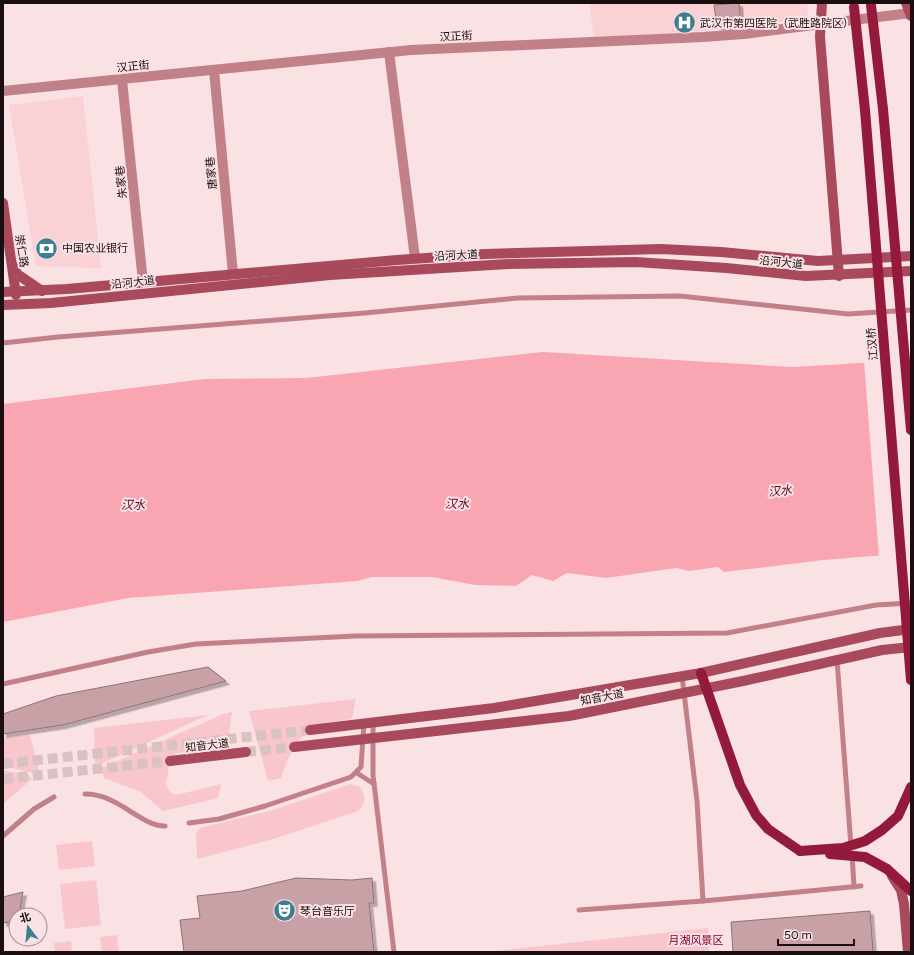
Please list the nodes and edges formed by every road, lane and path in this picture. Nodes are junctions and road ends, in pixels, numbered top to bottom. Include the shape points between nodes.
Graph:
1 (822, 3) edge
2 (906, 3) edge
3 (871, 4) edge
4 (854, 5) edge
5 (911, 14) edge
6 (821, 24) junction
7 (389, 52) junction
8 (214, 70) junction
9 (122, 80) junction
10 (3, 91) edge
11 (3, 203) edge
12 (9, 248) junction
13 (911, 256) edge
14 (415, 258) junction
15 (838, 261) junction
16 (911, 271) edge
17 (233, 274) junction
18 (839, 276) junction
19 (143, 282) junction
20 (16, 290) junction
21 (42, 291) junction
22 (3, 292) edge
23 (17, 303) junction
24 (3, 305) edge
25 (911, 310) edge
26 (3, 343) edge
27 (911, 430) edge
28 (911, 603) edge
29 (911, 629) edge
30 (911, 647) edge
31 (837, 660) junction
32 (701, 673) junction
33 (682, 676) junction
34 (911, 680) edge
35 (3, 684) edge
36 (707, 689) junction
37 (684, 693) junction
38 (368, 723) junction
39 (310, 730) tunnel mouth
40 (369, 738) junction
41 (294, 747) tunnel mouth
42 (246, 752) tunnel mouth
43 (170, 761) tunnel mouth
44 (357, 773) junction
45 (374, 784) junction
46 (911, 787) edge
47 (85, 794) dead end
48 (54, 797) dead end
49 (189, 824) dead end
50 (165, 826) dead end
51 (3, 836) edge
52 (800, 851) junction
53 (887, 869) junction
54 (861, 886) dead end
55 (854, 887) junction
56 (911, 891) edge
57 (703, 901) junction
58 (579, 910) dead end
59 (394, 952) edge
60 (908, 952) edge

1 - 6 main road
2 - 5 main road
3 - 27 main road, bridge via 883,109
4 - 34 main road, 江汉桥, bridge via 865,110
5 - 6 street, 汉正街
6 - 7 street, 汉正街 via 710,37
6 - 15 main road
7 - 8 street, 汉正街
7 - 14 street
8 - 9 street, 汉正街
8 - 17 street, 唐家巷
9 - 10 street, 汉正街
9 - 19 street, 朱家巷
11 - 12 main road, 崇仁路
12 - 20 main road, 崇仁路
12 - 21 main road via 17,274
13 - 15 main road, 沿河大道
14 - 15 main road, 沿河大道 via 523,252 661,249
14 - 17 main road, 沿河大道
15 - 18 main road
16 - 18 main road, 沿河大道
17 - 19 main road, 沿河大道
18 - 23 main road, 沿河大道 via 806,276 636,262 508,264 330,275 51,303
19 - 21 main road, 沿河大道
20 - 21 main road, 沿河大道
20 - 22 main road, 沿河大道
20 - 23 main road, 崇仁路
23 - 24 main road, 沿河大道
25 - 26 lane via 848,314 680,296 517,298
28 - 35 lane via 876,605 727,633 355,636 196,644
29 - 32 main road, 知音大道 via 880,633
30 - 31 main road, 知音大道 via 882,650
31 - 36 main road, 知音大道
31 - 55 lane
32 - 33 main road, 知音大道
32 - 36 main road
33 - 37 lane
33 - 38 main road, 知音大道 via 494,708
36 - 37 main road, 知音大道
36 - 52 main road via 740,785 756,816 768,829
37 - 40 main road, 知音大道 via 569,716
37 - 57 lane via 697,801
38 - 39 main road, 知音大道
38 - 40 lane
38 - 40 lane
40 - 41 main road, 知音大道
40 - 44 lane
40 - 45 lane
42 - 43 main road, 知音大道
44 - 45 lane
44 - 49 lane via 333,784 265,806 219,819
45 - 59 lane
46 - 52 main road, bridge via 898,816 865,841 843,848
47 - 50 lane via 113,800 154,825
48 - 51 lane via 34,809
52 - 53 main road, bridge via 865,857
53 - 56 main road, bridge
53 - 60 main road via 901,890
54 - 55 lane
55 - 57 lane
57 - 58 lane

